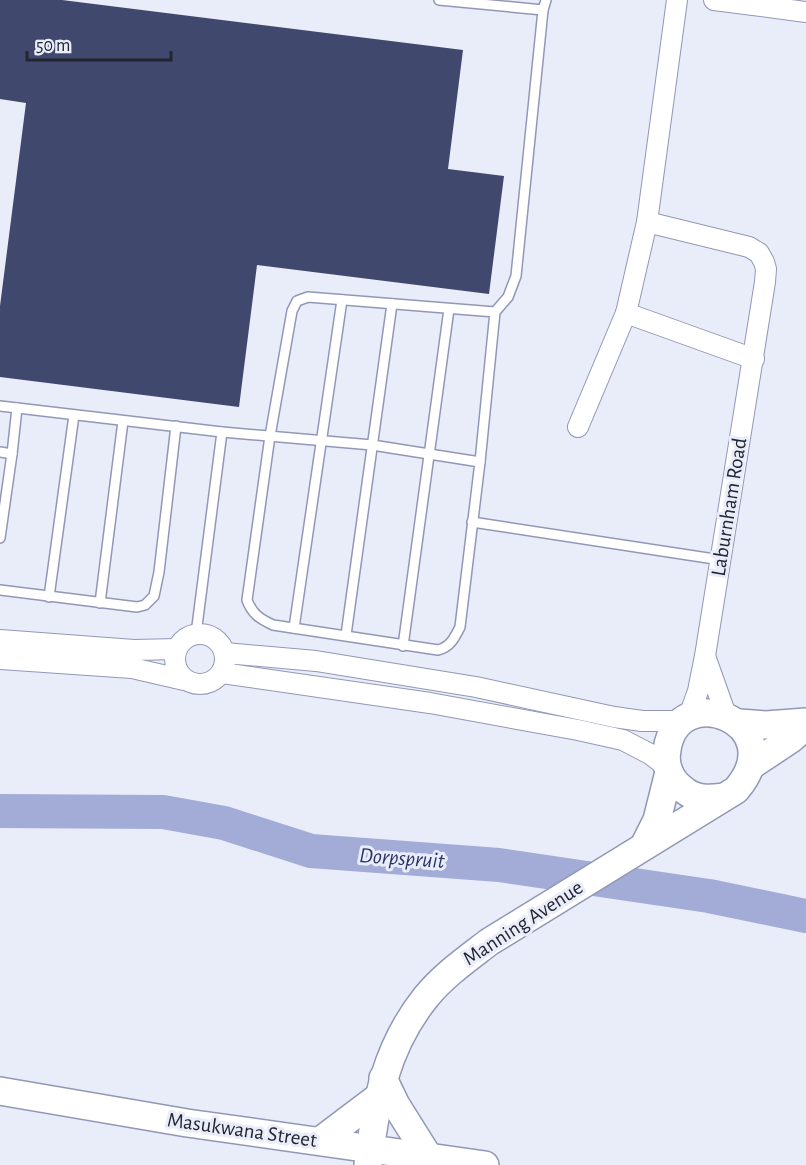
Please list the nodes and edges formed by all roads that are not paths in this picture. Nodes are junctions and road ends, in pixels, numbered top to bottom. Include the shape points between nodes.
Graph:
1 (439, 0) edge
2 (546, 0) edge
3 (677, 0) edge
4 (714, 0) edge
5 (543, 10) junction
6 (806, 12) edge
7 (647, 222) junction
8 (342, 300) junction
9 (392, 304) junction
10 (449, 309) junction
11 (495, 312) junction
12 (626, 313) junction
13 (754, 359) junction
14 (0, 406) edge
15 (17, 408) junction
16 (74, 415) junction
17 (123, 421) junction
18 (176, 426) junction
19 (578, 427) dead end
20 (222, 432) junction
21 (270, 436) junction
22 (323, 440) junction
23 (372, 445) junction
24 (0, 452) edge
25 (12, 454) junction
26 (430, 454) junction
27 (480, 462) junction
28 (472, 522) junction
29 (0, 538) edge
30 (721, 560) junction
31 (0, 590) edge
32 (49, 597) junction
33 (100, 603) junction
34 (294, 628) junction
35 (196, 634) junction
36 (346, 635) junction
37 (0, 640) edge
38 (403, 646) junction
39 (177, 650) junction
40 (225, 653) junction
41 (705, 656) junction
42 (0, 659) edge
43 (222, 673) junction
44 (184, 680) junction
45 (686, 719) junction
46 (732, 719) junction
47 (806, 724) edge
48 (752, 765) junction
49 (668, 770) junction
50 (723, 797) junction
51 (638, 850) junction
52 (380, 1088) junction
53 (0, 1091) edge
54 (320, 1141) junction
55 (428, 1156) junction
56 (369, 1158) edge
57 (485, 1165) edge

1 - 5 lane
2 - 5 lane
3 - 7 street
4 - 6 street
5 - 11 lane via 516,276 508,297
7 - 12 street
7 - 13 street, Laburnham Road via 759,253 766,269
8 - 9 lane
8 - 21 lane via 308,297 297,302 290,318
8 - 22 lane
9 - 10 lane
9 - 23 lane
10 - 11 lane
10 - 26 lane
11 - 27 lane
12 - 13 street
12 - 19 street
13 - 30 street, Laburnham Road
14 - 15 lane
15 - 16 lane
15 - 25 lane
16 - 17 lane
16 - 32 lane
17 - 18 lane
17 - 33 lane
18 - 20 lane
18 - 33 lane via 154,596 137,607
20 - 21 lane
20 - 35 lane
21 - 22 lane
21 - 34 lane via 247,600 260,619
22 - 23 lane
22 - 34 lane
23 - 26 lane
23 - 36 lane
24 - 25 lane
25 - 29 lane
26 - 27 lane
26 - 38 lane
27 - 28 lane
28 - 30 lane
28 - 38 lane via 460,627 453,641 438,650
30 - 41 street, Laburnham Road
31 - 32 lane
32 - 33 lane
34 - 36 lane
35 - 39 street via 181,642
35 - 40 street via 211,636
36 - 38 lane
37 - 39 street
39 - 44 street via 176,666
40 - 43 street
40 - 45 street via 316,661 465,685 614,717 642,721
41 - 45 street, Laburnham Road via 698,691
41 - 46 street, Laburnham Road
42 - 44 street via 132,668
43 - 44 street via 209,684
43 - 49 street via 578,730 623,740 650,754
45 - 46 street via 704,712
45 - 49 street via 669,740
46 - 47 street via 776,725
46 - 48 street via 748,735
47 - 48 street
48 - 50 street via 736,790
49 - 50 street via 691,795
49 - 51 street via 657,820
50 - 51 street, Manning Avenue
51 - 52 street, Manning Avenue via 489,942 457,967 427,996 403,1032
52 - 54 street
52 - 55 street via 396,1105
52 - 56 street, Manning Avenue
53 - 54 street, Masukwana Street
54 - 56 street, Masukwana Street
55 - 56 street, Masukwana Street
55 - 57 street, Masukwana Street

